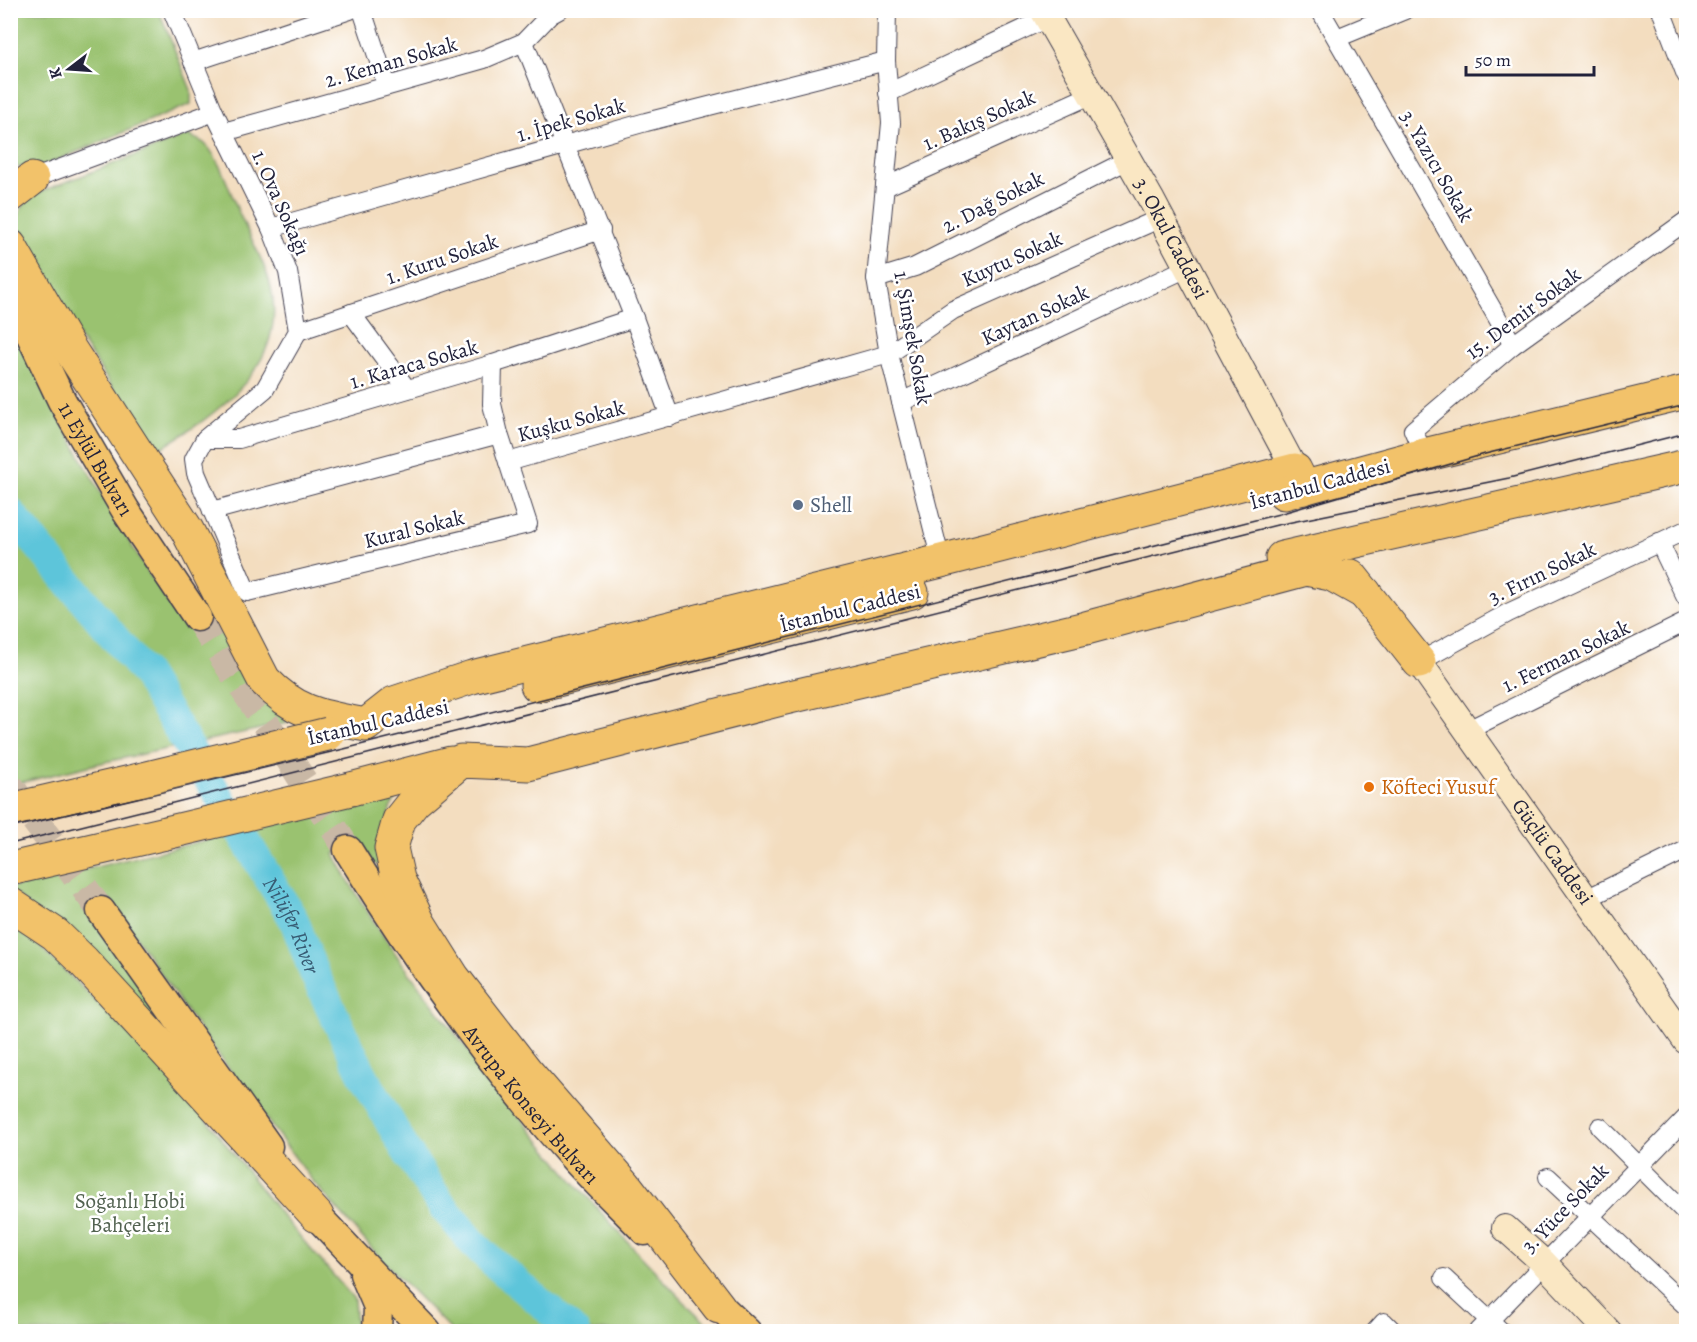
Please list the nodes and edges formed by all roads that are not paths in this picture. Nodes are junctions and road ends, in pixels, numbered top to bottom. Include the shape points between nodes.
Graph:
1 (172, 10) edge
2 (350, 10) edge
3 (363, 10) edge
4 (887, 10) edge
5 (1320, 10) edge
6 (1405, 10) edge
7 (1661, 10) edge
8 (552, 12) edge
9 (1045, 14) edge
10 (1337, 38) junction
11 (524, 42) junction
12 (885, 61) junction
13 (193, 62) junction
14 (1686, 75) edge
15 (387, 86) junction
16 (888, 93) junction
17 (1092, 95) junction
18 (214, 112) junction
19 (224, 132) junction
20 (567, 145) junction
21 (1128, 160) junction
22 (18, 183) edge
23 (885, 187) junction
24 (1161, 218) junction
25 (1686, 221) edge
26 (271, 228) junction
27 (601, 230) junction
28 (10, 246) edge
29 (1187, 268) junction
30 (876, 279) junction
31 (10, 292) edge
32 (351, 313) junction
33 (634, 318) junction
34 (298, 331) junction
35 (1513, 345) junction
36 (889, 354) junction
37 (493, 364) junction
38 (407, 389) junction
39 (1686, 392) edge
40 (901, 402) junction
41 (670, 417) junction
42 (499, 434) junction
43 (205, 439) junction
44 (1424, 455) junction
45 (508, 462) junction
46 (1686, 466) edge
47 (1295, 483) junction
48 (212, 511) junction
49 (1686, 530) edge
50 (1395, 532) junction
51 (1659, 542) junction
52 (1297, 555) junction
53 (941, 561) junction
54 (1365, 593) junction
55 (1686, 598) edge
56 (197, 618) tunnel mouth
57 (1686, 622) edge
58 (1419, 662) junction
59 (366, 725) junction
60 (1466, 731) junction
61 (461, 761) junction
62 (10, 810) edge
63 (348, 850) tunnel mouth
64 (1686, 850) edge
65 (10, 869) edge
66 (1586, 899) junction
67 (10, 904) edge
68 (101, 911) tunnel mouth
69 (1686, 1041) edge
70 (1686, 1118) edge
71 (1600, 1127) dead end
72 (1638, 1165) junction
73 (1548, 1177) dead end
74 (1686, 1213) edge
75 (1589, 1215) junction
76 (316, 1216) junction
77 (1505, 1228) dead end
78 (359, 1261) junction
79 (1542, 1262) junction
80 (1444, 1278) dead end
81 (1686, 1306) edge
82 (719, 1307) junction
83 (1489, 1328) edge
84 (376, 1332) edge
85 (427, 1332) edge
86 (747, 1332) edge
87 (1609, 1332) edge

1 - 13 street, 1. Ova Sokağı
2 - 13 street
3 - 15 street
4 - 12 street, 1. Şimşek Sokak
5 - 10 street, 3. Yazıcı Sokak
6 - 10 street
7 - 14 street
8 - 11 street, 2. Keman Sokak
9 - 16 street
9 - 17 main road, 3. Okul Caddesi
10 - 35 street, 3. Yazıcı Sokak
11 - 15 street, 2. Keman Sokak via 484,59
11 - 20 street
12 - 16 street, 1. Şimşek Sokak
12 - 20 street, 1. İpek Sokak
13 - 18 street, 1. Ova Sokağı
15 - 19 street, 2. Keman Sokak
16 - 23 street, 1. Şimşek Sokak via 891,123
17 - 21 main road, 3. Okul Caddesi
17 - 23 street, 1. Bakış Sokak
18 - 19 street, 1. Ova Sokağı
18 - 22 street
19 - 26 street, 1. Ova Sokağı
20 - 26 street, 1. İpek Sokak
20 - 27 street
21 - 24 main road, 3. Okul Caddesi
21 - 30 street, 2. Dağ Sokak via 915,267
23 - 30 street, 1. Şimşek Sokak
24 - 29 main road, 3. Okul Caddesi
24 - 36 street, Kuytu Sokak via 953,310
25 - 35 street, 15. Demir Sokak
26 - 34 street, 1. Ova Sokağı via 288,272
27 - 32 street, 1. Kuru Sokak
27 - 33 street
28 - 59 highway via 69,348 187,530 264,680 302,711
29 - 40 street, Kaytan Sokak
29 - 47 main road, 3. Okul Caddesi
30 - 36 street, 1. Şimşek Sokak
31 - 56 main road, 11 Eylül Bulvarı via 62,401 126,511
32 - 34 street, 1. Kuru Sokak
32 - 38 street
33 - 37 street, 1. Karaca Sokak
33 - 41 street
34 - 43 street via 266,389
35 - 44 street, 15. Demir Sokak via 1413,430
36 - 40 street, 1. Şimşek Sokak
36 - 41 street, Kuşku Sokak
37 - 38 street, 1. Karaca Sokak
37 - 42 street via 492,404
38 - 43 street, 1. Karaca Sokak via 238,439
39 - 44 highway, İstanbul Caddesi
40 - 53 street, 1. Şimşek Sokak
41 - 45 street, Kuşku Sokak
42 - 45 street, Kuşku Sokak
42 - 48 street, Kuşku Sokak
43 - 48 street via 194,459
44 - 47 highway, İstanbul Caddesi
45 - 48 street, Kural Sokak via 528,524 247,592
46 - 50 highway
47 - 53 highway
47 - 59 highway, İstanbul Caddesi via 843,610
49 - 51 street, 3. Fırın Sokak
50 - 52 highway
50 - 58 highway via 1380,546 1372,559 1372,568
51 - 55 street
51 - 58 street, 3. Fırın Sokak via 1508,613
52 - 54 highway via 1325,556 1348,571
52 - 61 highway
53 - 59 highway via 472,677 394,703
54 - 58 highway
54 - 61 highway via 1331,574 1306,569 1086,628 781,699 528,764
57 - 60 street, 1. Ferman Sokak
58 - 60 main road, Güçlü Caddesi
59 - 62 highway, İstanbul Caddesi, bridge
60 - 66 main road, Güçlü Caddesi
61 - 65 highway, bridge
61 - 82 highway via 414,801 399,820 391,848 398,879 418,923 453,977 526,1071 625,1185
63 - 82 main road, Avrupa Konseyi Bulvarı via 391,920 508,1078 572,1155
64 - 66 street
66 - 69 main road, Güçlü Caddesi
67 - 76 highway via 55,933 83,961
68 - 76 main road
70 - 72 street, 3. Yüce Sokak
71 - 72 street
72 - 74 street
72 - 75 street, 3. Yüce Sokak
73 - 75 street
75 - 79 street, 3. Yüce Sokak
75 - 81 street
76 - 78 main road
77 - 79 main road
78 - 84 main road via 378,1307
78 - 85 main road
79 - 83 street, 3. Yüce Sokak
79 - 87 main road
80 - 83 street
82 - 86 main road, Avrupa Konseyi Bulvarı

